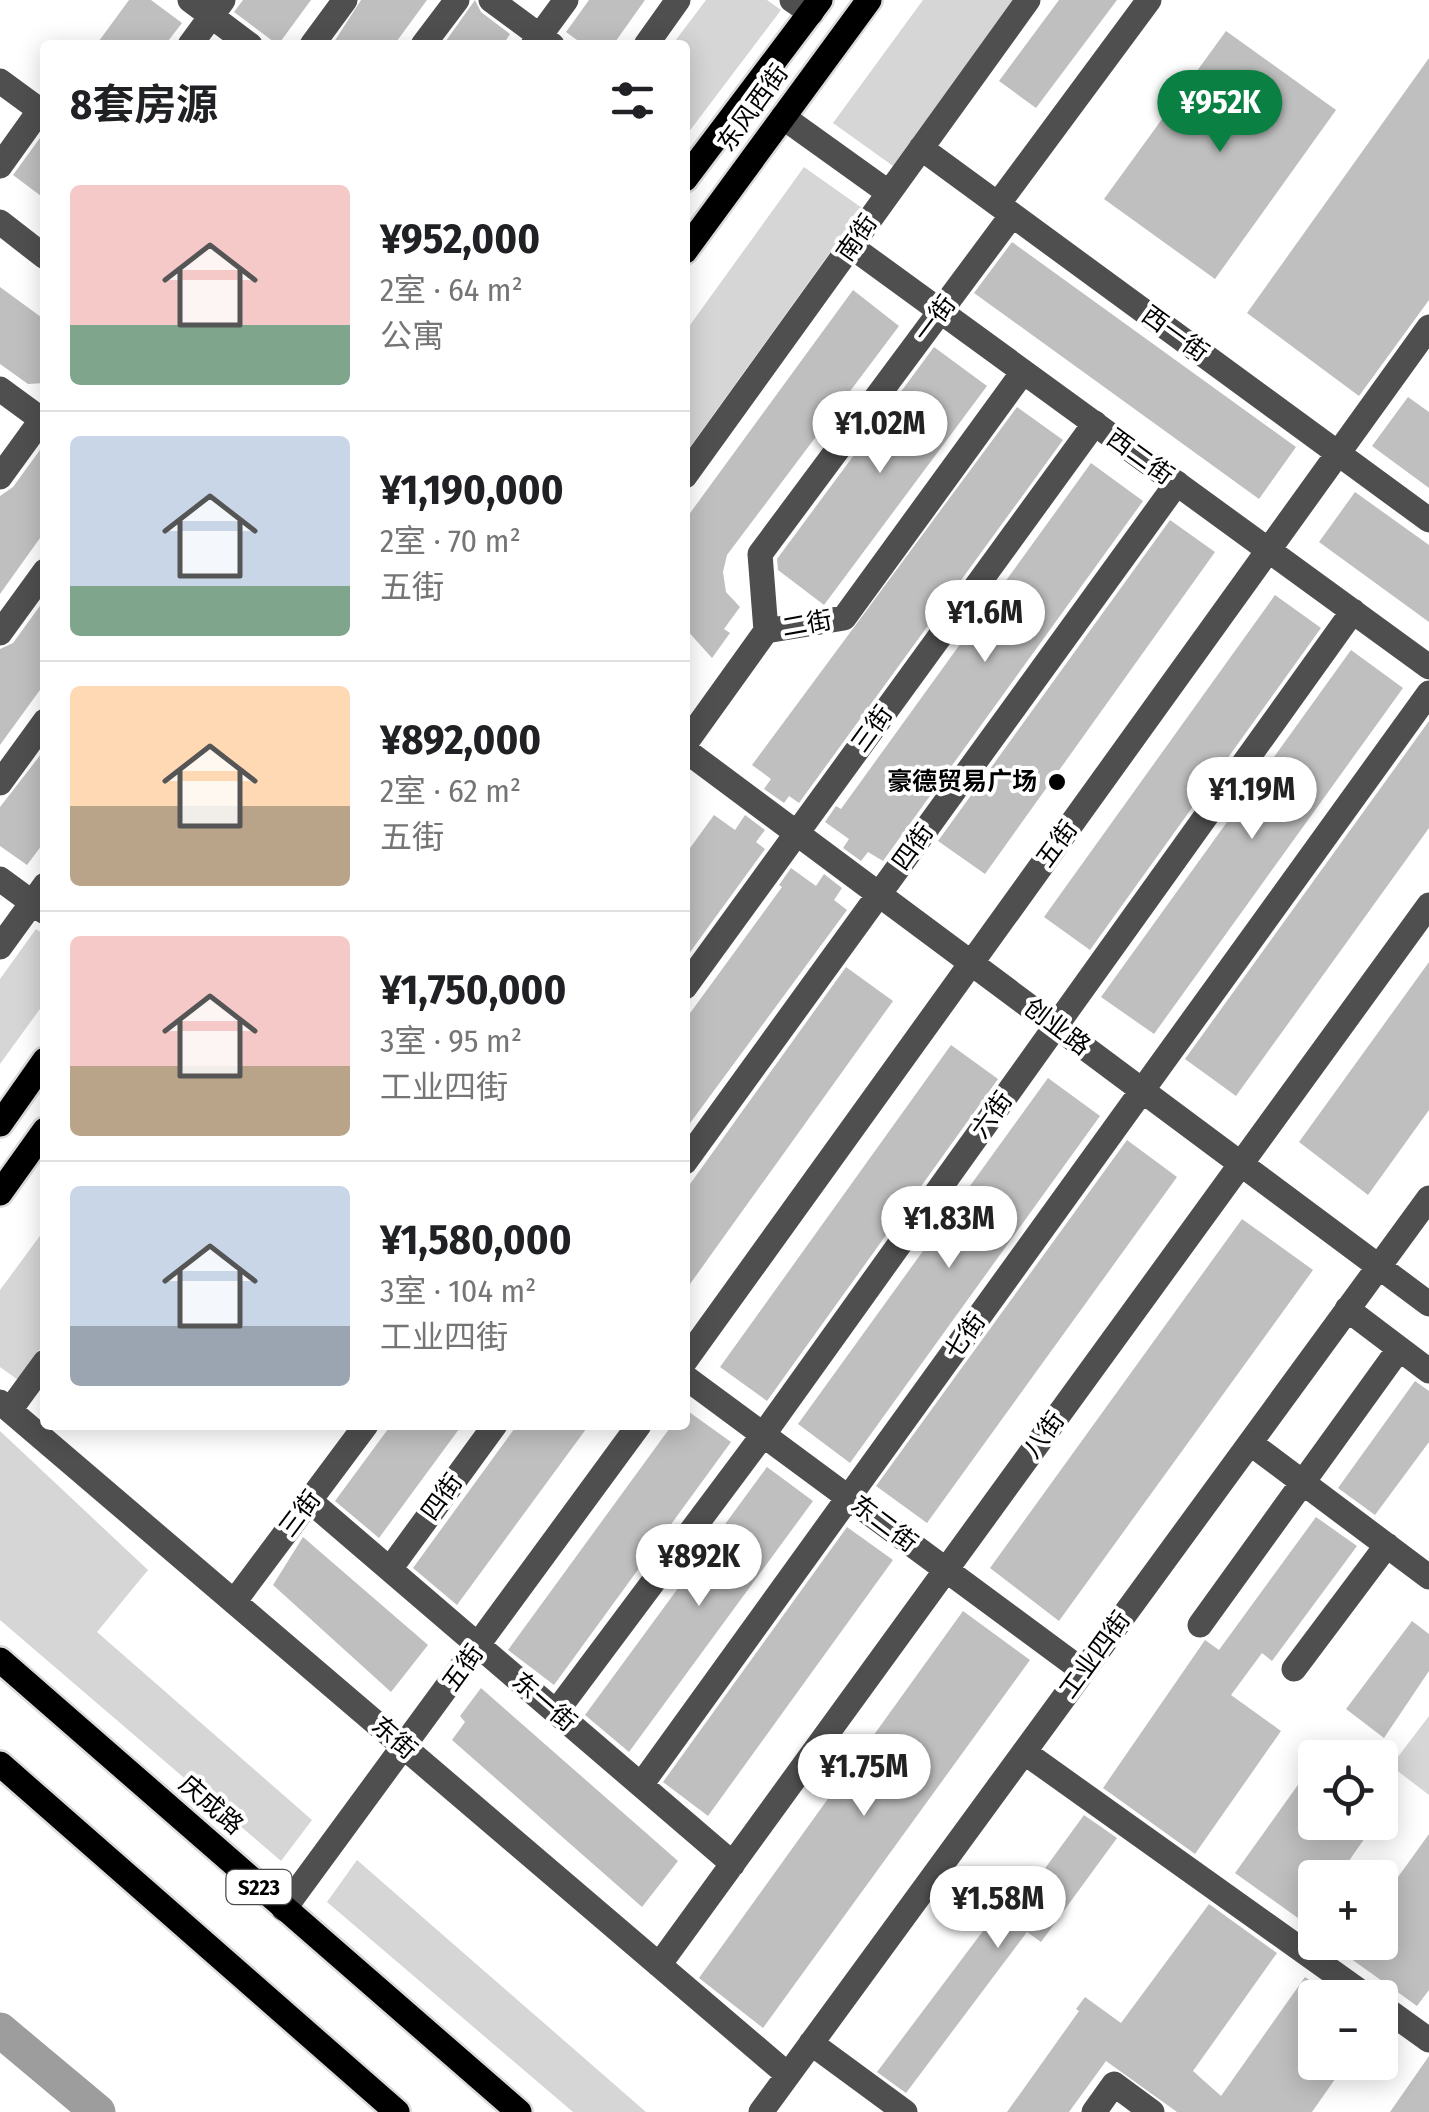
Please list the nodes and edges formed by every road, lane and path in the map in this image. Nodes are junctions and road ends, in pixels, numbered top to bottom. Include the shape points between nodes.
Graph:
1 (190, 0) edge
2 (345, 0) edge
3 (456, 0) edge
4 (491, 0) edge
5 (566, 0) edge
6 (678, 0) edge
7 (869, 0) edge
8 (1028, 0) edge
9 (1149, 0) edge
10 (808, 4) edge
11 (218, 8) edge
12 (194, 40) edge
13 (246, 40) edge
14 (316, 40) edge
15 (427, 40) edge
16 (539, 40) edge
17 (542, 40) edge
18 (650, 40) edge
19 (0, 81) edge
20 (40, 110) edge
21 (40, 116) edge
22 (783, 117) junction
23 (921, 148) junction
24 (0, 166) edge
25 (690, 172) edge
26 (888, 193) junction
27 (1005, 210) junction
28 (0, 222) edge
29 (690, 245) edge
30 (852, 247) junction
31 (40, 252) edge
32 (940, 312) junction
33 (1429, 327) edge
34 (1023, 372) junction
35 (0, 390) edge
36 (40, 416) edge
37 (40, 424) edge
38 (1095, 424) junction
39 (1338, 454) junction
40 (690, 469) edge
41 (0, 477) edge
42 (1176, 483) junction
43 (1429, 520) edge
44 (1268, 550) junction
45 (40, 578) edge
46 (1352, 611) junction
47 (766, 631) junction
48 (0, 633) edge
49 (1429, 667) edge
50 (1429, 693) edge
51 (40, 728) edge
52 (690, 731) edge
53 (690, 736) edge
54 (0, 783) edge
55 (797, 833) junction
56 (0, 880) edge
57 (879, 894) junction
58 (40, 900) edge
59 (40, 901) edge
60 (1429, 905) edge
61 (0, 947) edge
62 (971, 963) junction
63 (690, 979) edge
64 (1056, 1026) junction
65 (40, 1067) edge
66 (1142, 1090) junction
67 (0, 1124) edge
68 (40, 1137) edge
69 (690, 1155) edge
70 (1241, 1164) junction
71 (0, 1193) edge
72 (1429, 1198) edge
73 (1379, 1266) junction
74 (1429, 1304) edge
75 (1347, 1309) junction
76 (1399, 1349) junction
77 (690, 1354) edge
78 (40, 1368) edge
79 (1429, 1371) edge
80 (690, 1381) edge
81 (5, 1406) edge
82 (362, 1430) edge
83 (491, 1430) edge
84 (635, 1430) edge
85 (763, 1435) junction
86 (1250, 1443) junction
87 (1302, 1482) junction
88 (848, 1498) junction
89 (310, 1501) junction
90 (1387, 1545) junction
91 (390, 1569) junction
92 (946, 1570) junction
93 (1429, 1577) edge
94 (234, 1602) junction
95 (1200, 1624) dead end
96 (480, 1646) junction
97 (0, 1660) edge
98 (1294, 1669) dead end
99 (1083, 1672) junction
100 (556, 1712) junction
101 (404, 1748) junction
102 (1024, 1752) junction
103 (0, 1764) edge
104 (642, 1786) junction
105 (733, 1864) junction
106 (284, 1908) junction
107 (659, 1965) junction
108 (1344, 1980) edge
109 (1398, 2018) edge
110 (1429, 2040) edge
111 (811, 2043) junction
112 (788, 2075) junction
113 (397, 2112) edge
114 (519, 2112) edge
115 (761, 2112) edge
116 (905, 2112) edge
117 (1094, 2112) edge
118 (1152, 2112) edge

1 - 11 street
2 - 14 street
3 - 15 street
4 - 16 street
5 - 17 street
6 - 18 street
7 - 22 main road, 东风西街
8 - 23 street, 南街
9 - 27 street, 一街
10 - 25 main road, 东风西街
11 - 12 street
11 - 13 street
19 - 20 street
21 - 24 street
22 - 26 street
22 - 29 main road, 东风西街
23 - 26 street, 南街
23 - 27 street, 西一街
26 - 30 street, 南街
27 - 32 street, 一街
27 - 39 street, 西一街
28 - 31 street
30 - 32 street, 西二街
30 - 40 street, 南街
32 - 34 street, 西二街
32 - 47 street, 一街 via 760,554
33 - 39 street, 五街
34 - 38 street, 西二街
34 - 47 street, 二街 via 844,618
35 - 36 street
37 - 41 street
38 - 42 street, 西二街
38 - 55 street, 三街
39 - 43 street, 西一街
39 - 44 street, 五街
42 - 44 street, 西二街
42 - 57 street, 四街
44 - 46 street, 西二街
44 - 62 street, 五街
45 - 48 street
46 - 49 street, 西二街
46 - 64 street, 六街
47 - 52 street
50 - 66 street, 七街
51 - 54 street
53 - 55 street, 创业路
55 - 57 street, 创业路
55 - 63 street, 三街
56 - 58 street
57 - 62 street, 创业路
57 - 69 street, 四街
59 - 61 street
60 - 70 street, 八街
62 - 64 street, 创业路
62 - 77 street, 五街
64 - 66 street, 创业路
64 - 85 street, 六街
65 - 67 main road
66 - 70 street, 创业路
66 - 88 street, 七街
68 - 71 main road
70 - 73 street, 创业路
70 - 92 street, 八街
72 - 73 street, 工业四街
73 - 74 street, 创业路
73 - 75 street, 工业四街
75 - 76 street
75 - 86 street, 工业四街
76 - 79 street
76 - 87 street
78 - 81 street
80 - 85 street, 东二街
81 - 94 street, 东街
82 - 89 street, 三街
83 - 91 street, 四街
84 - 96 street, 五街
85 - 88 street, 东二街
85 - 100 street, 六街
86 - 87 street
86 - 99 street, 工业四街
87 - 90 street
87 - 95 street
88 - 92 street, 东二街
88 - 104 street, 七街
89 - 91 street, 东一街
89 - 94 street, 三街
90 - 93 street
90 - 98 street
91 - 96 street, 东一街
92 - 99 street, 东二街
92 - 105 street, 八街
94 - 101 street, 东街
96 - 100 street, 东一街
96 - 101 street, 五街
97 - 106 main road, 庆成路 / S223
99 - 102 street, 工业四街
100 - 104 street, 东一街
101 - 106 street, 五街
101 - 107 street, 东街
102 - 108 street
102 - 111 street, 工业四街
103 - 113 main road
104 - 105 street, 东一街
105 - 107 street, 八街
106 - 114 main road, 庆成路 / S223
107 - 112 street, 东街
109 - 110 street
111 - 112 street, 工业四街
111 - 116 street
112 - 115 street, 工业四街
117 - 118 street via 1114,2084

